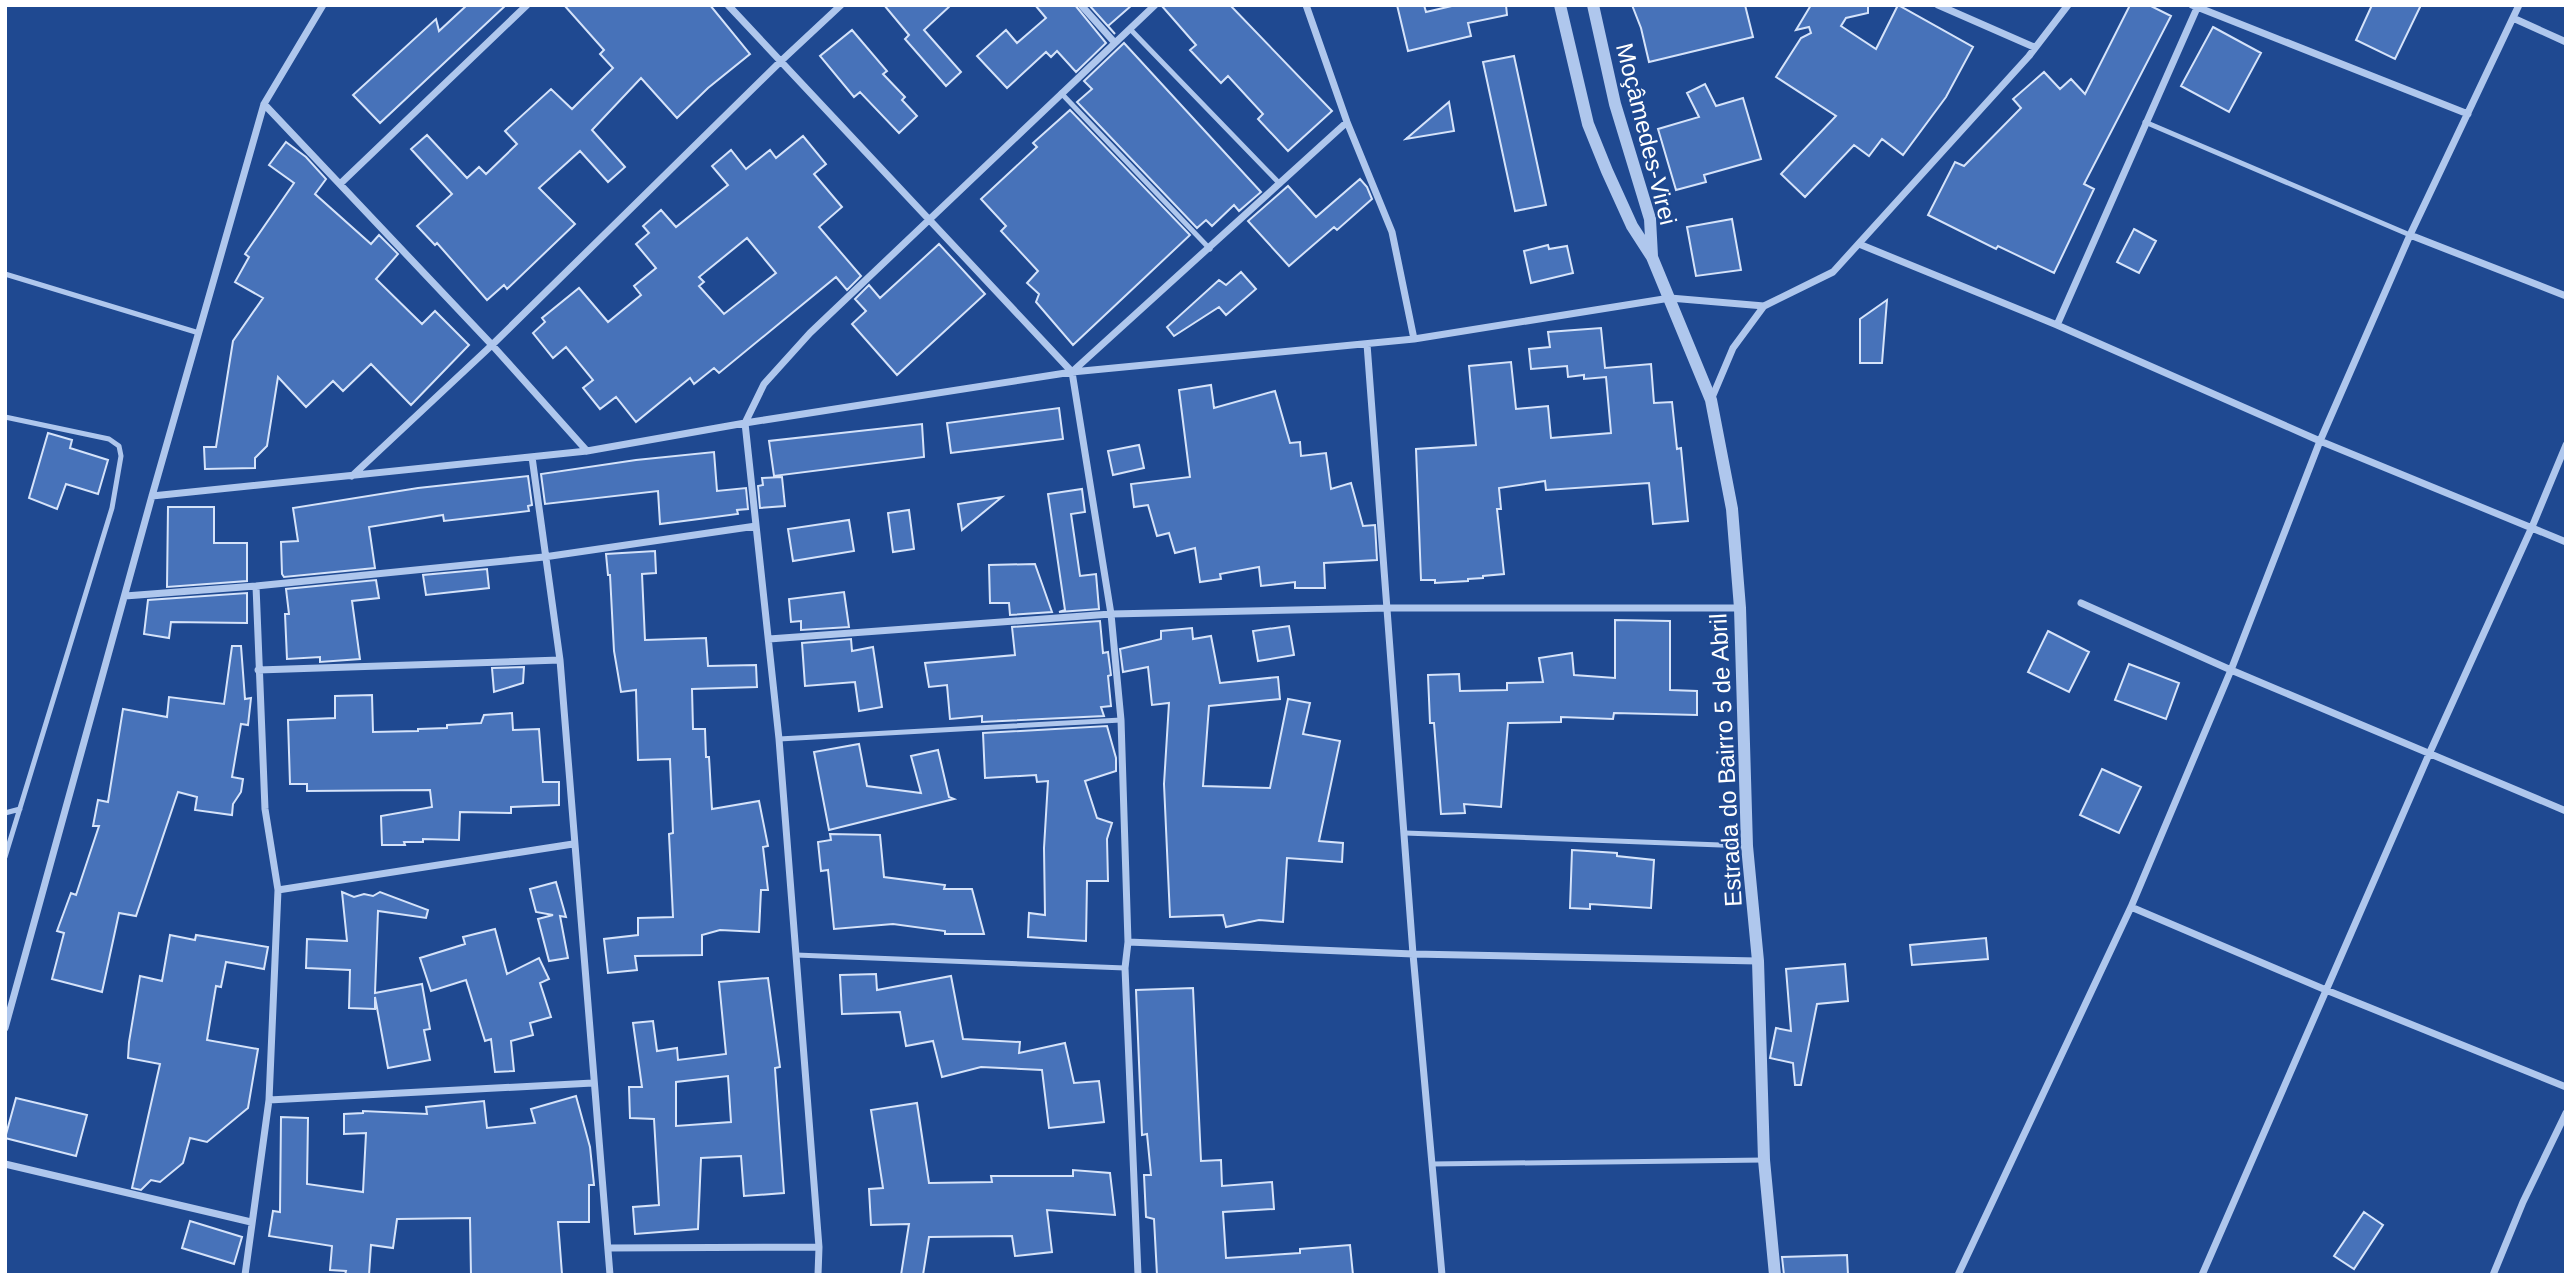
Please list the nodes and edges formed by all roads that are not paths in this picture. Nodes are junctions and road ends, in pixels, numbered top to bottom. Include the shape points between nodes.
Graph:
1 (323, 5) edge
2 (527, 5) edge
3 (728, 5) edge
4 (841, 5) edge
5 (1081, 5) edge
6 (1155, 5) edge
7 (1306, 5) edge
8 (1560, 5) edge
9 (1593, 5) edge
10 (1938, 5) edge
11 (2068, 5) edge
12 (2519, 5) edge
13 (2195, 6) edge
14 (2513, 18) junction
15 (1129, 29) junction
16 (2566, 42) edge
17 (1115, 43) junction
18 (2034, 47) junction
19 (780, 61) junction
20 (1061, 93) junction
21 (264, 104) junction
22 (2468, 114) junction
23 (1347, 122) junction
24 (2145, 122) junction
25 (340, 184) junction
26 (1280, 184) junction
27 (928, 219) junction
28 (2410, 235) junction
29 (1859, 244) junction
30 (1210, 248) junction
31 (1652, 257) junction
32 (5, 274) edge
33 (2566, 296) edge
34 (1670, 299) junction
35 (1764, 306) junction
36 (2057, 325) junction
37 (199, 333) junction
38 (1414, 339) junction
39 (1367, 344) junction
40 (492, 345) junction
41 (1072, 372) junction
42 (1711, 400) junction
43 (5, 417) edge
44 (745, 423) junction
45 (2320, 441) junction
46 (2566, 445) edge
47 (587, 451) junction
48 (532, 457) junction
49 (351, 476) junction
50 (152, 496) junction
51 (756, 526) junction
52 (2532, 527) junction
53 (2566, 542) edge
54 (544, 557) junction
55 (257, 586) junction
56 (125, 596) junction
57 (2081, 603) dead end
58 (1389, 608) junction
59 (1740, 608) junction
60 (1111, 614) junction
61 (769, 639) junction
62 (560, 660) junction
63 (258, 670) junction
64 (2231, 670) junction
65 (1121, 720) junction
66 (779, 739) junction
67 (2430, 752) junction
68 (20, 809) junction
69 (2566, 811) edge
70 (5, 813) edge
71 (1405, 833) junction
72 (573, 844) junction
73 (1747, 846) junction
74 (5, 857) edge
75 (278, 890) junction
76 (2131, 907) junction
77 (1128, 942) junction
78 (1413, 954) junction
79 (796, 955) junction
80 (1758, 961) junction
81 (1125, 968) junction
82 (2326, 990) junction
83 (5, 1028) edge
84 (593, 1083) junction
85 (2566, 1087) edge
86 (269, 1100) junction
87 (2566, 1113) edge
88 (1764, 1160) junction
89 (5, 1164) edge
90 (1432, 1164) junction
91 (251, 1222) junction
92 (819, 1247) junction
93 (608, 1248) junction
94 (246, 1275) edge
95 (610, 1275) edge
96 (818, 1275) edge
97 (1138, 1275) edge
98 (1441, 1275) edge
99 (1775, 1275) edge
100 (1958, 1275) edge
101 (2202, 1275) edge
102 (2493, 1275) edge

1 - 21 street
2 - 25 street
3 - 19 street
4 - 19 street
5 - 17 street
6 - 15 street
7 - 23 street
8 - 31 street, Moçâmedes-Virei via 1588,124 1632,226
9 - 31 street, Moçâmedes-Virei via 1615,104 1650,219
10 - 18 street
11 - 18 street
12 - 14 street
13 - 22 street
13 - 24 street
14 - 16 street
14 - 22 street
15 - 17 street
15 - 26 lane
17 - 20 street
18 - 29 street
19 - 27 street
19 - 40 street
20 - 27 street
20 - 30 lane
21 - 25 street
21 - 37 street
22 - 28 street
23 - 26 street
23 - 38 street via 1392,232
24 - 28 lane
24 - 36 street
25 - 40 street
26 - 30 street
27 - 41 street
27 - 44 street via 764,384
28 - 33 street
28 - 45 street
29 - 35 street via 1833,272
29 - 36 street
30 - 41 street
31 - 34 street, Estrada do Bairro 5 de Abril
32 - 37 lane
34 - 35 street
34 - 38 street
34 - 42 street, Estrada do Bairro 5 de Abril
35 - 42 street via 1733,348
36 - 45 street
37 - 50 street
38 - 39 street
39 - 41 street
39 - 58 street
40 - 47 street
40 - 49 street
41 - 44 street
41 - 60 street
42 - 59 street, Estrada do Bairro 5 de Abril via 1732,509
43 - 68 lane via 109,439 119,446 121,456 112,508
44 - 47 street
44 - 51 street
45 - 52 street
45 - 64 street
46 - 52 street
47 - 48 street
48 - 49 street
48 - 54 street
49 - 50 street
50 - 56 street
51 - 54 street
51 - 61 street
52 - 53 street
52 - 67 street
54 - 55 street
54 - 62 street
55 - 56 street
55 - 63 street
56 - 83 street
57 - 64 street
58 - 59 street
58 - 60 street
58 - 71 street
59 - 73 street, Estrada do Bairro 5 de Abril
60 - 61 street
60 - 65 street
61 - 66 street
62 - 63 street
62 - 72 street
63 - 75 street via 265,809
64 - 67 street
64 - 76 street
65 - 66 lane
65 - 77 street
66 - 79 street
67 - 69 street
67 - 82 street
68 - 70 lane
68 - 74 lane
71 - 73 lane
71 - 78 street
72 - 75 street
72 - 84 street
73 - 80 street, Estrada do Bairro 5 de Abril
75 - 86 street
76 - 82 street
76 - 100 street
77 - 78 street
77 - 81 street
78 - 80 street
78 - 90 street
79 - 81 lane
79 - 92 street
80 - 88 street, Estrada do Bairro 5 de Abril
81 - 97 street
82 - 85 street
82 - 101 street
84 - 86 street
84 - 93 street
86 - 91 street
87 - 102 street
88 - 90 lane
88 - 99 street, Estrada do Bairro 5 de Abril
89 - 91 street
90 - 98 street
91 - 94 street
92 - 93 street
92 - 96 street
93 - 95 street

